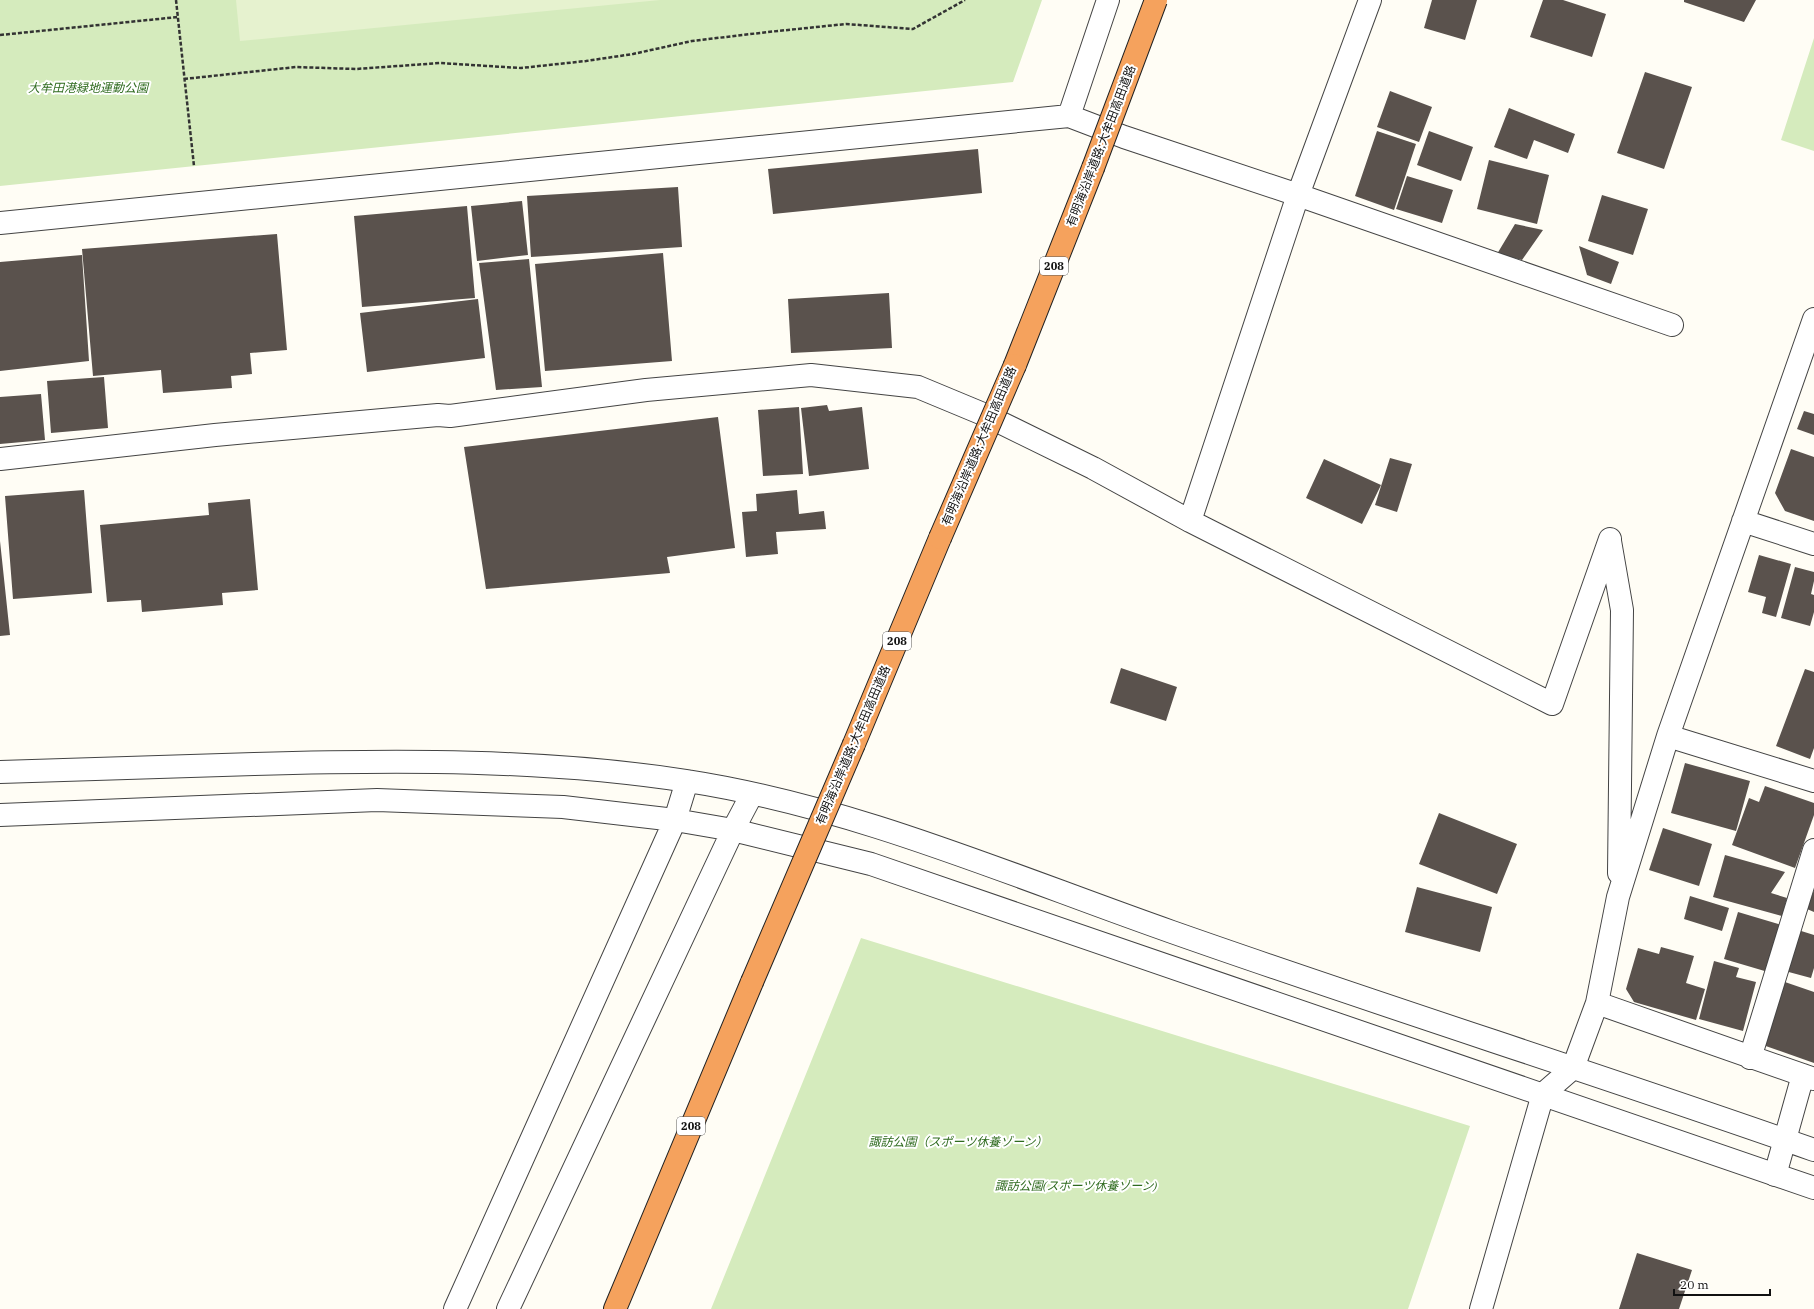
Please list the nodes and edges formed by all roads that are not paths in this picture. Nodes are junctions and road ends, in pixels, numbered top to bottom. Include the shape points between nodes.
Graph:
1 (1108, 0) edge
2 (1156, 0) edge
3 (1370, 0) edge
4 (1069, 116) junction
5 (1298, 195) junction
6 (0, 223) edge
7 (1814, 319) edge
8 (1672, 325) dead end
9 (0, 459) edge
10 (1190, 520) junction
11 (1743, 521) junction
12 (1814, 544) edge
13 (1668, 736) junction
14 (0, 772) edge
15 (1814, 780) edge
16 (687, 781) junction
17 (752, 794) junction
18 (0, 815) edge
19 (676, 820) junction
20 (733, 830) junction
21 (1814, 850) edge
22 (1618, 897) junction
23 (1597, 1003) junction
24 (1750, 1058) junction
25 (1573, 1068) junction
26 (1809, 1077) edge
27 (1544, 1094) junction
28 (1785, 1140) junction
29 (1814, 1150) edge
30 (1775, 1175) junction
31 (1814, 1188) edge
32 (630, 1271) junction
33 (455, 1309) edge
34 (508, 1309) edge
35 (615, 1309) edge
36 (619, 1309) edge
37 (1481, 1309) edge

1 - 4 street
2 - 32 highway, 有明海沿岸道路;大牟田高田道路 / 208, bridge via 1015,365
3 - 5 street
4 - 5 street
4 - 6 street
5 - 8 street
5 - 10 street
7 - 11 street
9 - 10 street via 215,435 450,416 646,390 811,375 918,387 983,414 1093,468
10 - 22 street via 1552,704 1610,539 1622,610
11 - 12 street
11 - 13 street
13 - 15 street
13 - 22 street
14 - 16 street via 397,762 497,763 580,768
16 - 17 street
16 - 19 street
17 - 20 street
17 - 25 street via 882,828 1172,932
18 - 19 street via 378,800 563,806
19 - 20 street
19 - 33 street
20 - 27 street via 872,864
20 - 34 street
21 - 24 street
22 - 23 street
23 - 24 street
23 - 25 street
24 - 26 street
25 - 27 street
25 - 28 street
26 - 28 street
27 - 30 street
27 - 37 street
28 - 29 street
28 - 30 street
30 - 31 street
32 - 35 highway, 有明海沿岸道路;大牟田高田道路 / 208
32 - 36 highway, 208

